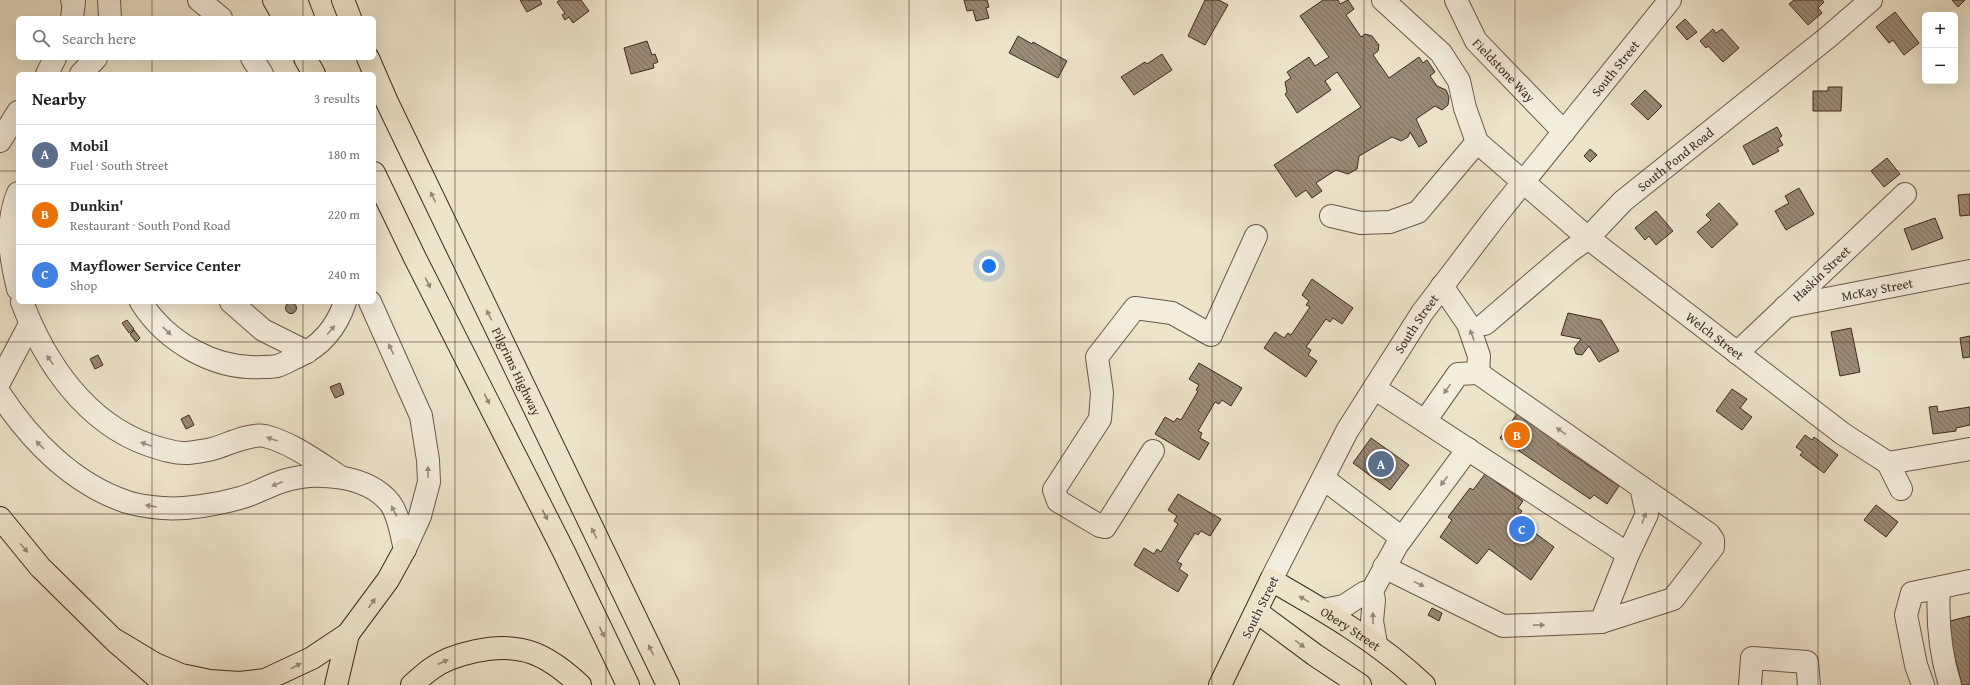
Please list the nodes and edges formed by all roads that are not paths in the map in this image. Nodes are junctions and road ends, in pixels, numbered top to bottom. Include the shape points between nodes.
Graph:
1 (72, 0) edge
2 (109, 0) edge
3 (198, 0) edge
4 (274, 0) edge
5 (296, 0) edge
6 (342, 0) edge
7 (1383, 0) edge
8 (1456, 0) edge
9 (1670, 0) edge
10 (1871, 0) edge
11 (72, 16) edge
12 (110, 16) edge
13 (218, 16) edge
14 (283, 16) edge
15 (303, 16) edge
16 (349, 16) edge
17 (54, 60) edge
18 (253, 60) edge
19 (306, 60) edge
20 (322, 60) edge
21 (369, 60) edge
22 (48, 72) edge
23 (261, 72) edge
24 (313, 72) edge
25 (327, 72) edge
26 (374, 72) edge
27 (376, 77) edge
28 (16, 115) edge
29 (1564, 132) junction
30 (0, 141) edge
31 (1477, 142) junction
32 (376, 177) edge
33 (1524, 182) junction
34 (376, 190) edge
35 (1905, 194) dead end
36 (16, 199) edge
37 (1331, 216) dead end
38 (1256, 236) dead end
39 (1588, 238) junction
40 (415, 258) junction
41 (1970, 271) edge
42 (16, 279) edge
43 (1442, 286) junction
44 (23, 304) edge
45 (142, 304) edge
46 (233, 304) edge
47 (344, 304) edge
48 (371, 304) edge
49 (1785, 307) junction
50 (30, 324) junction
51 (1484, 324) dead end
52 (307, 352) junction
53 (1737, 353) junction
54 (1478, 373) junction
55 (0, 380) edge
56 (1374, 388) junction
57 (0, 394) edge
58 (1425, 421) junction
59 (1468, 449) junction
60 (1970, 449) edge
61 (1153, 451) dead end
62 (1888, 463) junction
63 (342, 478) junction
64 (1324, 479) junction
65 (1641, 487) junction
66 (1902, 489) dead end
67 (0, 518) edge
68 (1399, 541) junction
69 (405, 549) junction
70 (1628, 554) junction
71 (1384, 567) junction
72 (1272, 580) junction
73 (1970, 582) edge
74 (1939, 588) junction
75 (1372, 591) junction
76 (1323, 610) junction
77 (1257, 612) junction
78 (1600, 622) junction
79 (348, 634) junction
80 (115, 640) junction
81 (1376, 644) junction
82 (166, 685) edge
83 (336, 685) edge
84 (412, 685) edge
85 (580, 685) edge
86 (628, 685) edge
87 (668, 685) edge
88 (1220, 685) edge
89 (1360, 685) edge
90 (1424, 685) edge
91 (1750, 685) edge
92 (1809, 685) edge
93 (1923, 685) edge
94 (1950, 685) edge

1 - 11 street
2 - 12 street
3 - 13 street
4 - 14 main road
5 - 15 main road
6 - 16 main road
7 - 31 street via 1441,53 1459,81
8 - 29 street, Fieldstone Way via 1476,41
9 - 29 street, South Street
10 - 39 street, South Pond Road via 1623,201
17 - 22 street
18 - 23 street
19 - 24 main road
20 - 25 main road
26 -> 21 main road, Pilgrims Highway
87 -> 27 main road, Pilgrims Highway
28 - 30 street
29 - 33 street, South Street
31 - 33 street, Welch Street
31 - 37 street via 1418,212 1390,222 1361,223
32 - 40 main road
33 - 39 street, Welch Street
33 - 43 street, South Street
34 - 40 main road
35 - 49 street, Haskin Street
36 - 42 street via 10,216 9,242
38 - 61 street via 1211,336 1172,313 1135,308 1097,357 1102,393 1100,419 1054,490 1054,495 1058,501 1100,526 1105,526
39 - 51 street, South Pond Road
39 - 53 street, Welch Street
40 -> 86 main road via 563,550
41 - 49 street, McKay Street
54 -> 43 street via 1479,356 1468,324
43 - 56 street, South Street
44 - 50 street
45 -> 52 street via 170,334 199,355 215,360 244,368 277,366
46 - 52 street via 263,330
52 -> 47 street via 330,332 339,320
69 -> 48 street via 420,516 428,482 422,416
49 - 53 street, Haskin Street
50 - 55 street
63 -> 50 street via 290,445 263,436 238,439 212,449 186,453 162,450 139,442 98,417 81,400 46,354
53 - 62 street, Welch Street via 1843,434
54 -> 58 street via 1458,374
65 -> 54 street
56 - 58 street
56 - 64 street, South Street via 1347,431
63 -> 57 street via 303,476 240,498 203,506 164,508 128,503 103,492 57,461 13,415
58 - 59 street
59 -> 68 street
59 - 70 street
60 - 62 street
62 - 66 street, Welch Street
69 -> 63 street via 397,517 390,503 371,489
64 - 68 street
64 - 72 street, South Street
70 -> 65 street via 1647,514
65 - 78 street via 1709,534 1713,540 1713,547 1673,599
67 -> 80 main road via 40,567
68 - 71 street
79 -> 69 main road via 388,580
70 - 78 street
71 - 75 street
71 -> 78 street via 1503,626
76 -> 72 main road, Obery Street
72 - 77 main road, South Street
73 - 74 street
74 - 93 street via 1912,593 1906,615 1916,665
74 - 94 street via 1938,623 1943,664
75 - 76 street via 1364,593 1344,606
81 -> 75 street via 1372,621
76 - 81 main road, Obery Street
77 - 88 main road, South Street
77 -> 89 main road
80 -> 79 main road via 155,664 181,675 210,681 240,683 265,680 289,670
79 - 83 main road
80 - 82 main road
81 - 90 main road, Obery Street
84 -> 85 main road via 431,668 460,655 492,648 522,650 546,660
91 - 92 street via 1752,658 1807,662

